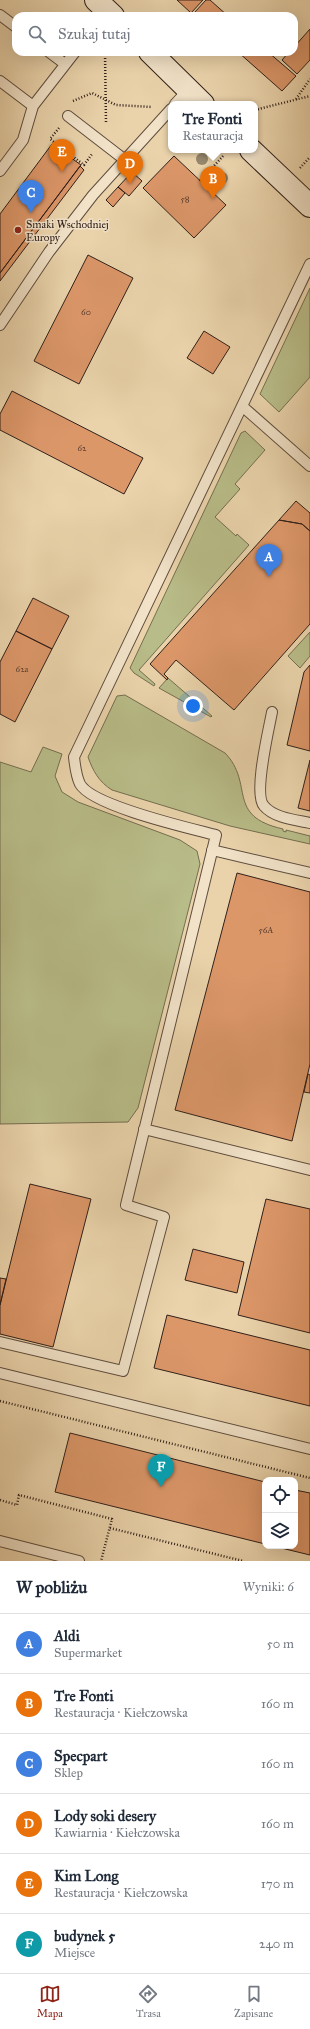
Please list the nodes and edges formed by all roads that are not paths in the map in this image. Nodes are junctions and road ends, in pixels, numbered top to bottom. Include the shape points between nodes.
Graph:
1 (0, 15) edge
2 (12, 24) edge
3 (54, 56) edge
4 (72, 56) edge
5 (153, 56) edge
6 (65, 64) junction
7 (0, 80) edge
8 (189, 99) edge
9 (33, 106) junction
10 (168, 112) edge
11 (68, 116) dead end
12 (254, 153) edge
13 (125, 160) junction
14 (0, 171) edge
15 (310, 206) edge
16 (310, 264) edge
17 (0, 325) edge
18 (242, 406) junction
19 (310, 466) edge
20 (272, 712) dead end
21 (310, 823) edge
22 (212, 850) junction
23 (310, 873) edge
24 (144, 1129) junction
25 (310, 1170) edge
26 (0, 1342) edge
27 (0, 1373) edge
28 (310, 1449) edge
29 (0, 1541) edge
30 (80, 1561) edge

1 - 2 lane
3 - 6 lane
4 - 6 lane
5 - 8 street
6 - 9 lane
7 - 9 lane
9 - 14 lane via 23,140
10 - 13 lane
11 - 13 lane
12 - 15 street
13 - 17 lane via 93,194 49,252
16 - 18 lane
18 - 19 lane
18 - 22 lane via 74,757 80,785 98,799 159,820 216,835
20 - 21 lane via 259,790 263,806 276,815
22 - 23 lane
22 - 24 lane
24 - 25 lane
24 - 26 lane via 126,1205 164,1217 123,1371
27 - 28 lane
29 - 30 lane

